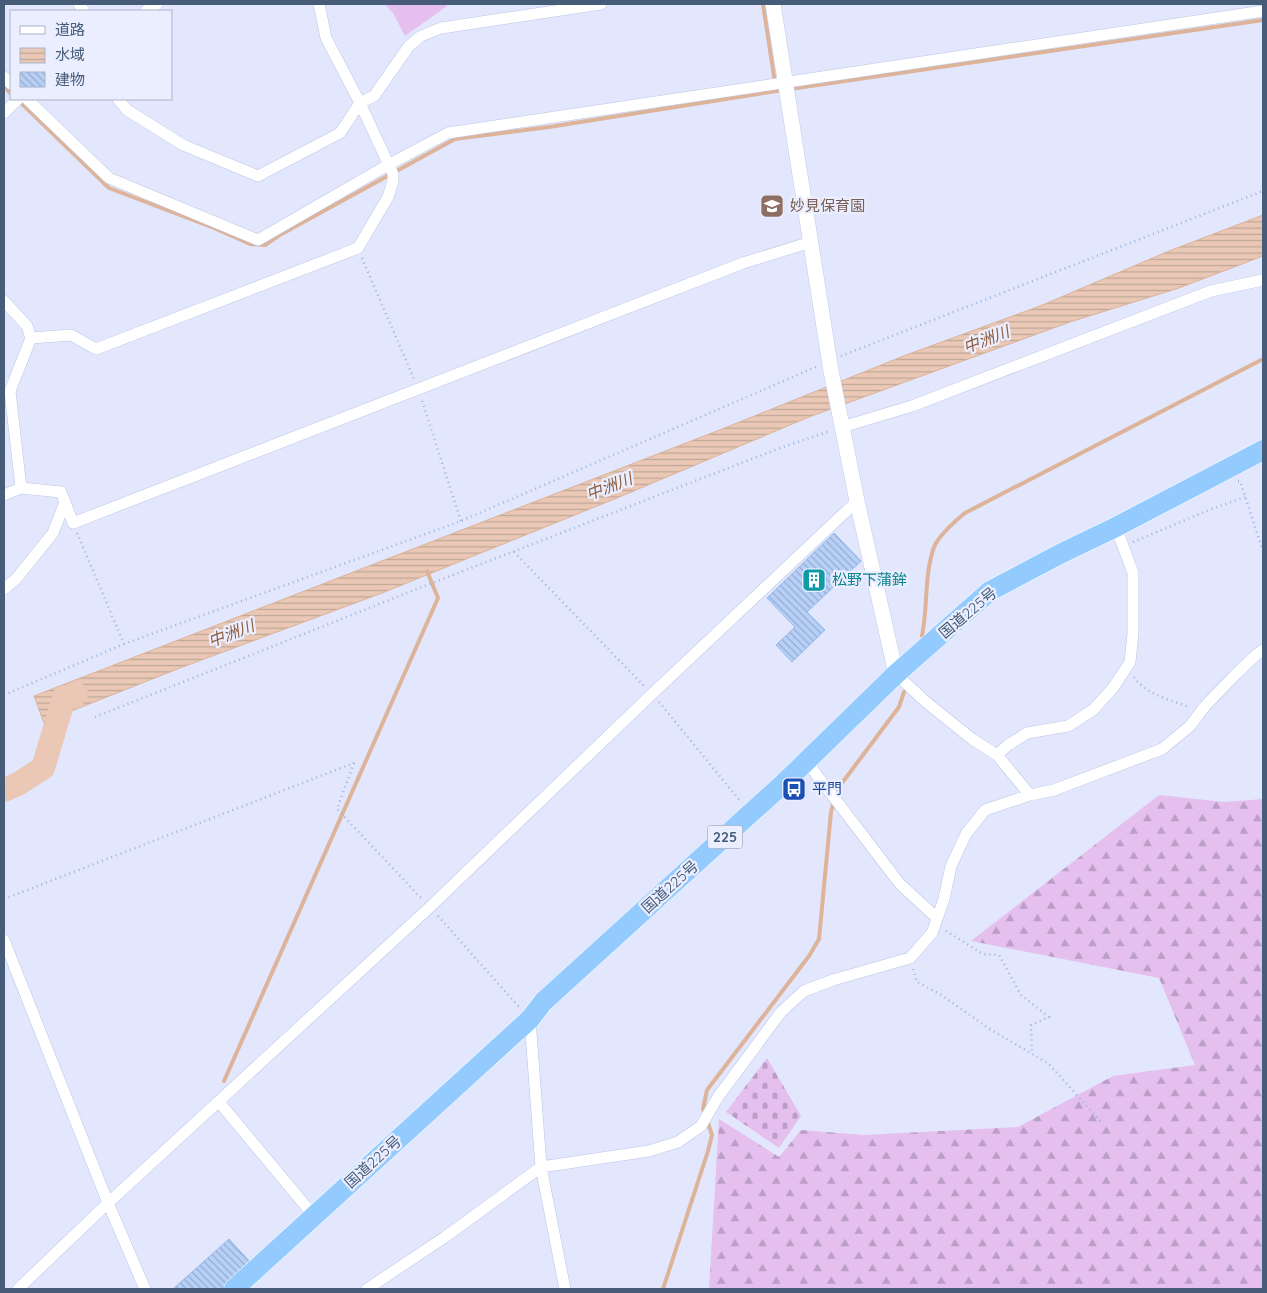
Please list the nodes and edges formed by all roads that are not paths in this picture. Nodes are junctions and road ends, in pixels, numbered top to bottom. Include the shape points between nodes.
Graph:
1 (318, 4) edge
2 (601, 4) edge
3 (773, 4) edge
4 (1263, 12) edge
5 (781, 86) junction
6 (12, 100) edge
7 (27, 100) edge
8 (119, 100) edge
9 (360, 103) junction
10 (4, 113) edge
11 (391, 170) junction
12 (811, 242) junction
13 (1263, 280) edge
14 (4, 301) edge
15 (31, 338) junction
16 (841, 424) junction
17 (1263, 450) edge
18 (21, 488) junction
19 (4, 495) edge
20 (857, 501) junction
21 (65, 502) junction
22 (1116, 526) junction
23 (4, 589) edge
24 (1263, 650) edge
25 (896, 674) junction
26 (997, 755) junction
27 (806, 762) junction
28 (1030, 795) junction
29 (937, 918) junction
30 (4, 940) edge
31 (530, 1019) junction
32 (219, 1102) junction
33 (541, 1167) junction
34 (108, 1203) junction
35 (314, 1216) junction
36 (242, 1286) edge
37 (370, 1288) edge
38 (18, 1289) edge
39 (145, 1289) edge
40 (565, 1289) edge

1 - 9 street via 326,38
2 - 9 street via 440,28 421,36 409,46 374,96
3 - 5 street
4 - 5 street
5 - 11 street via 448,133
5 - 12 street
6 - 10 street
7 - 11 street via 109,178 258,240
8 - 9 street via 126,110 183,145 258,176 340,133
9 - 11 street
11 - 15 street via 393,181 388,197 358,248 96,348 70,334
12 - 16 street
12 - 21 street via 743,263 73,523
13 - 16 street via 1211,291 912,406
14 - 15 street via 27,326
15 - 18 street via 10,392
16 - 20 street
17 - 22 highway, 国道225号 / 225
18 - 19 street
18 - 21 street via 61,492
20 - 25 street
20 - 32 street via 430,908
21 - 23 street via 53,533
22 - 25 highway, 国道225号 / 225 via 990,592
22 - 26 street via 1133,573 1130,662 1093,710 1068,726 1026,733
24 - 28 street via 1236,674 1190,726 1162,749 1054,790
25 - 26 street via 972,739
25 - 27 highway, 国道225号 / 225
26 - 28 street
27 - 29 street via 900,884
27 - 31 highway, 国道225号 / 225 via 543,1002
28 - 29 street via 985,810 966,834 951,866
29 - 33 street via 932,934 910,958 804,991 781,1012 718,1097 701,1126 678,1142 649,1151
30 - 34 street
31 - 33 street
31 - 35 highway, 国道225号 / 225
32 - 34 street
32 - 35 street
33 - 37 street
33 - 40 street
34 - 38 street
34 - 39 street
35 - 36 highway, 国道225号 / 225

